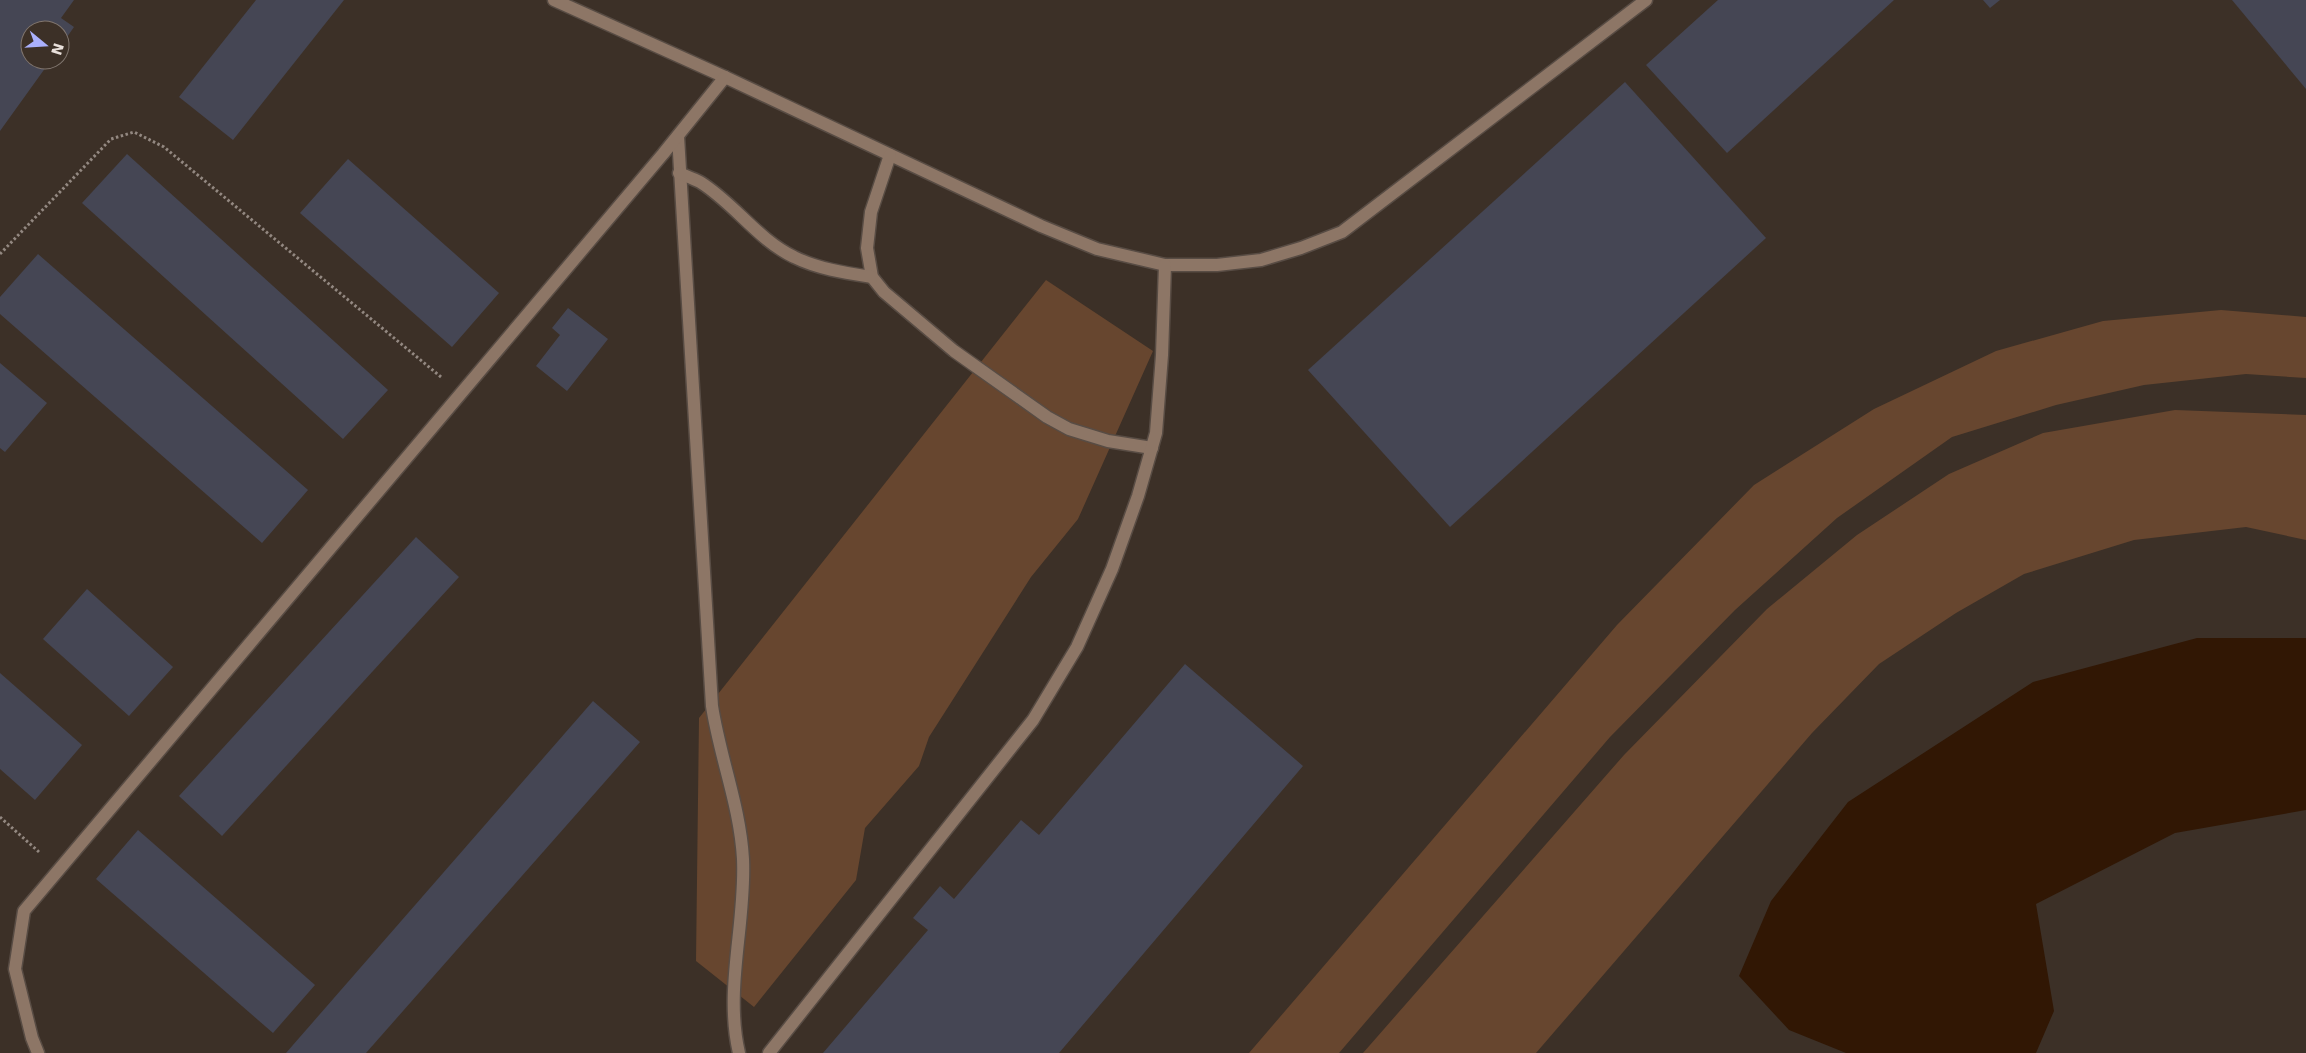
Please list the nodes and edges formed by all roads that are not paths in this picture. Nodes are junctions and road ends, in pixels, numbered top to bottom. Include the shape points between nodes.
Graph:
1 (554, 0) edge
2 (1646, 0) edge
3 (725, 77) junction
4 (678, 136) junction
5 (890, 155) junction
6 (679, 173) junction
7 (1165, 265) junction
8 (872, 277) junction
9 (1152, 448) junction
10 (38, 1053) edge
11 (739, 1053) edge
12 (769, 1053) edge

1 - 3 street
2 - 7 street via 1342,232 1261,260
3 - 4 street
3 - 5 street
4 - 6 street
4 - 10 street via 24,911 15,970
5 - 7 street via 1097,249
5 - 8 street via 872,212 867,248
6 - 8 street via 707,187 773,244 793,257 815,266
6 - 11 street via 712,706 741,833 742,905 733,1001
7 - 9 street via 1162,354
8 - 9 street via 884,292 954,351 1047,417 1089,437
9 - 12 street via 1112,569 1077,647 1033,720

